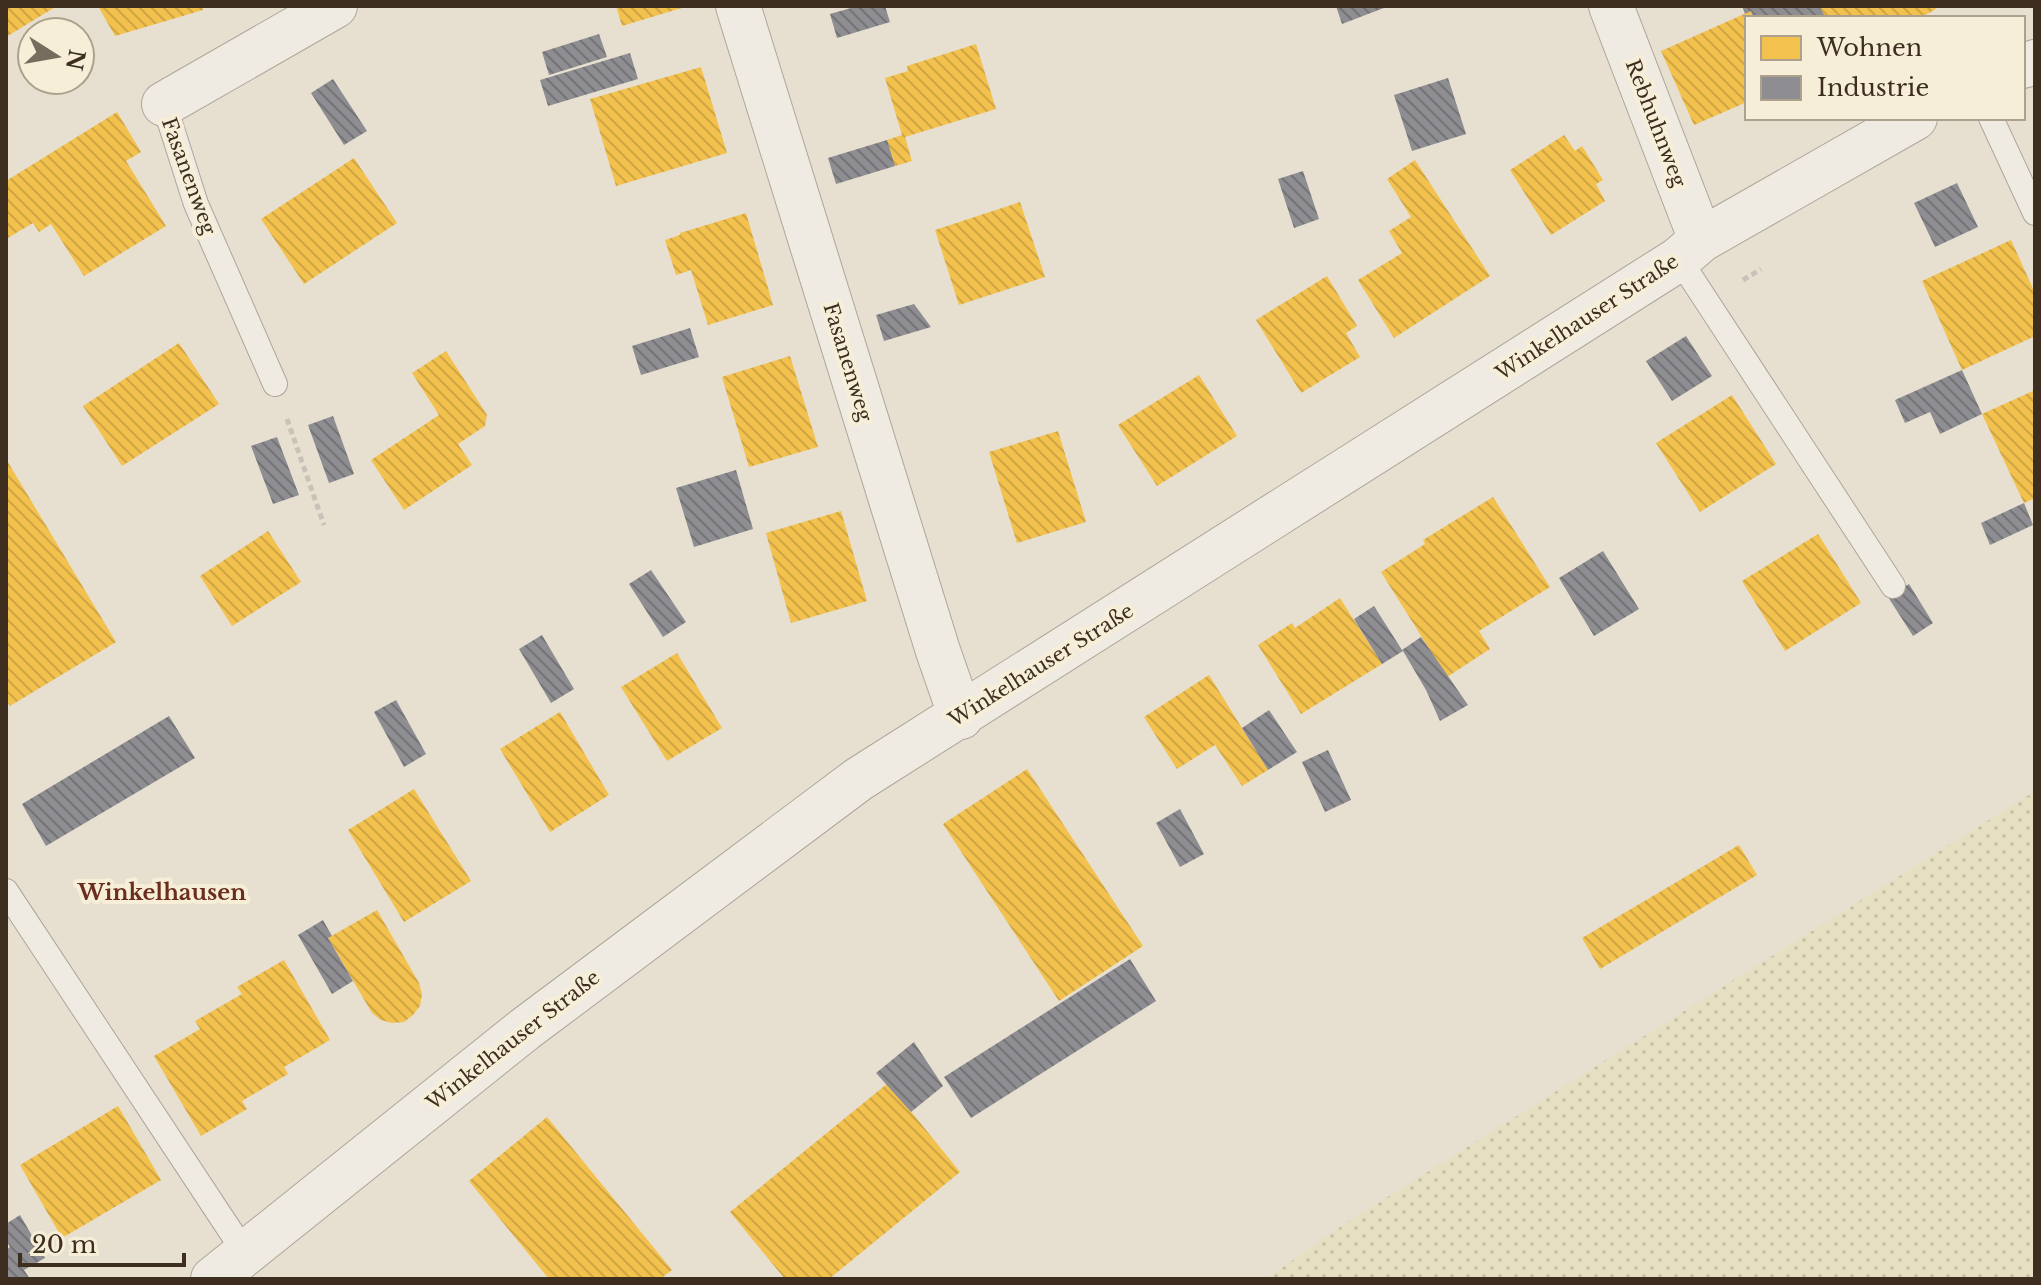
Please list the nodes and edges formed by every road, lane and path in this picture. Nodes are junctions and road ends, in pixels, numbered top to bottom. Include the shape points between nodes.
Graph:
1 (335, 6) edge
2 (738, 6) edge
3 (1611, 6) edge
4 (164, 104) joint
5 (1912, 120) edge
6 (1992, 120) edge
7 (2035, 213) edge
8 (1690, 250) junction
9 (1772, 262) dead end
10 (1707, 303) junction
11 (275, 384) joint
12 (324, 525) dead end
13 (1893, 586) dead end
14 (961, 717) junction
15 (6, 891) edge
16 (229, 1266) edge

1 - 4 street, Fasanenweg
2 - 14 street, Fasanenweg
3 - 8 street, Rebhuhnweg
4 - 11 lane, Fasanenweg via 196,204
5 - 8 street, Winkelhauser Straße
6 - 7 lane
8 - 10 lane
8 - 14 street, Winkelhauser Straße
9 - 10 path
10 - 13 lane
11 - 12 path
14 - 16 street, Winkelhauser Straße via 859,779 570,995
15 - 16 lane

